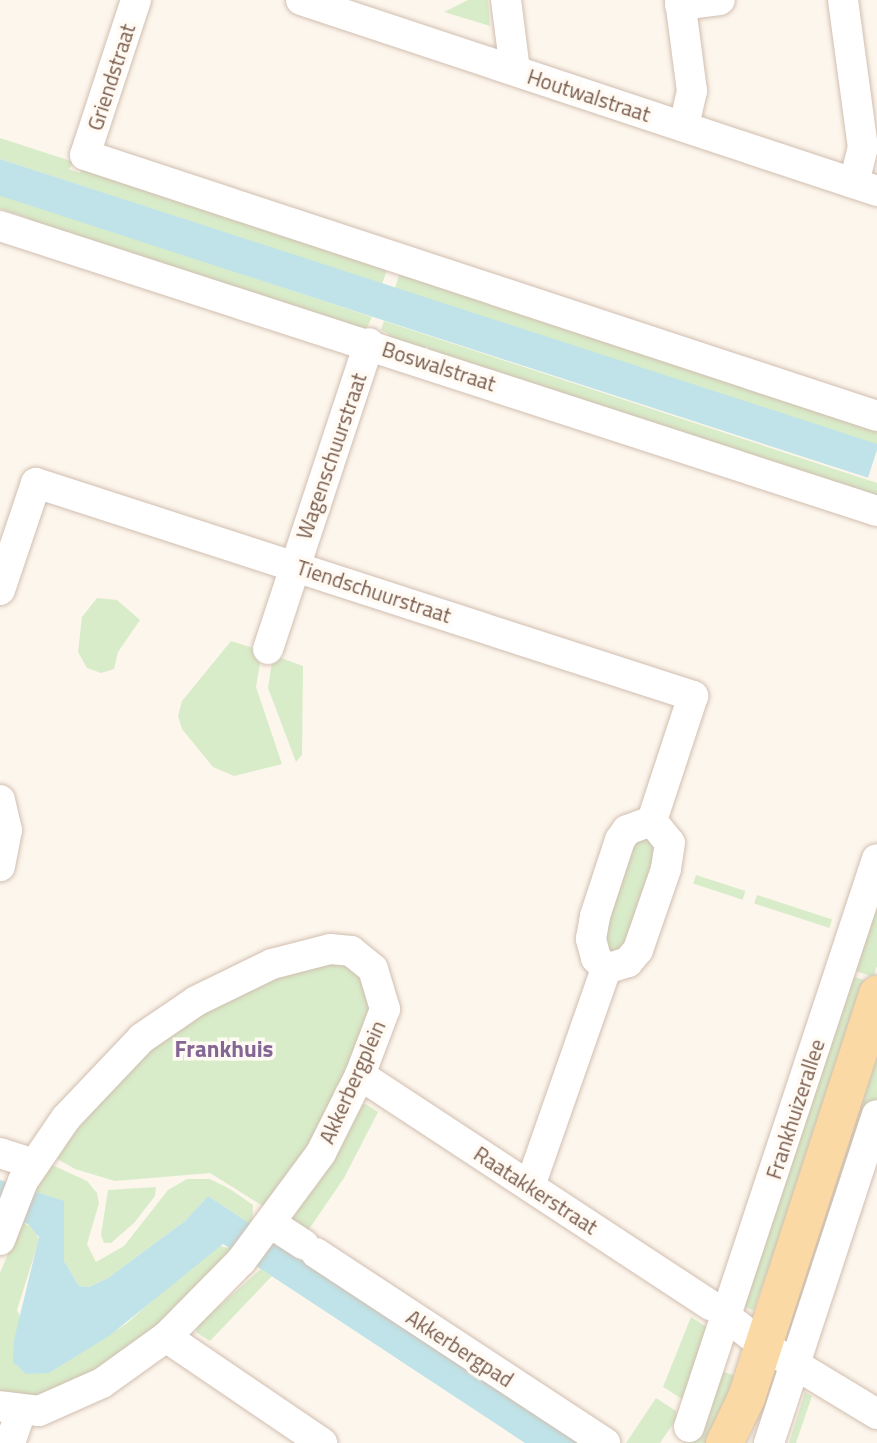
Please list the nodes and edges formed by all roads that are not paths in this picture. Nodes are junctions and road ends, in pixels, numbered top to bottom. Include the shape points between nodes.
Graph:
1 (136, 0) edge
2 (301, 0) edge
3 (506, 0) edge
4 (720, 0) edge
5 (843, 0) edge
6 (680, 3) edge
7 (864, 52) edge
8 (515, 71) junction
9 (684, 126) junction
10 (866, 187) edge
11 (0, 226) edge
12 (369, 343) junction
13 (877, 416) edge
14 (877, 511) edge
15 (294, 564) junction
16 (0, 590) edge
17 (268, 649) dead end
18 (0, 800) edge
19 (652, 821) junction
20 (877, 859) edge
21 (0, 866) edge
22 (606, 969) junction
23 (877, 994) edge
24 (360, 1075) junction
25 (877, 1115) edge
26 (0, 1153) edge
27 (28, 1175) junction
28 (530, 1186) junction
29 (270, 1227) junction
30 (3, 1230) edge
31 (719, 1311) junction
32 (166, 1338) junction
33 (763, 1345) junction
34 (797, 1363) junction
35 (11, 1408) edge
36 (877, 1415) edge
37 (689, 1427) dead end
38 (10, 1443) edge
39 (322, 1443) edge
40 (605, 1443) edge
41 (724, 1443) edge
42 (769, 1443) edge

1 - 13 street, Griendstraat via 85,155
2 - 8 street, Houtwalstraat
3 - 8 street
4 - 6 street
5 - 7 street
6 - 9 street via 692,91
7 - 10 street
8 - 9 street, Houtwalstraat
9 - 10 street, Houtwalstraat
11 - 12 street, Boswalstraat
12 - 14 street, Boswalstraat
12 - 15 street, Wagenschuurstraat
15 - 16 street, Tiendschuurstraat via 36,483
15 - 17 street, Wagenschuurstraat
15 - 19 street, Tiendschuurstraat via 693,696
18 - 21 street via 7,830
19 - 22 street via 627,830 620,840 595,916 591,939 596,958
19 - 22 street via 670,843 666,869 638,950 628,962
20 - 31 street, Frankhuizerallee
22 - 28 street
23 - 33 main road, Frankhuizerallee
24 - 27 street, Akkerbergplein via 378,1033 384,996 373,969 363,958 330,948 272,964 231,982 142,1038 93,1084
24 - 28 street, Raatakkerstraat
24 - 29 street, Akkerbergplein via 321,1153
25 - 34 street
26 - 27 street
27 - 30 street, Akkerbergplein
28 - 31 street, Raatakkerstraat
29 - 32 street, Akkerbergplein
29 - 40 street, Akkerbergpad
31 - 33 street
31 - 37 street
32 - 35 street, Akkerbergplein via 62,1404
32 - 39 street
33 - 34 street
33 - 41 main road, Frankhuizerallee
34 - 36 street
34 - 42 street
35 - 38 street

